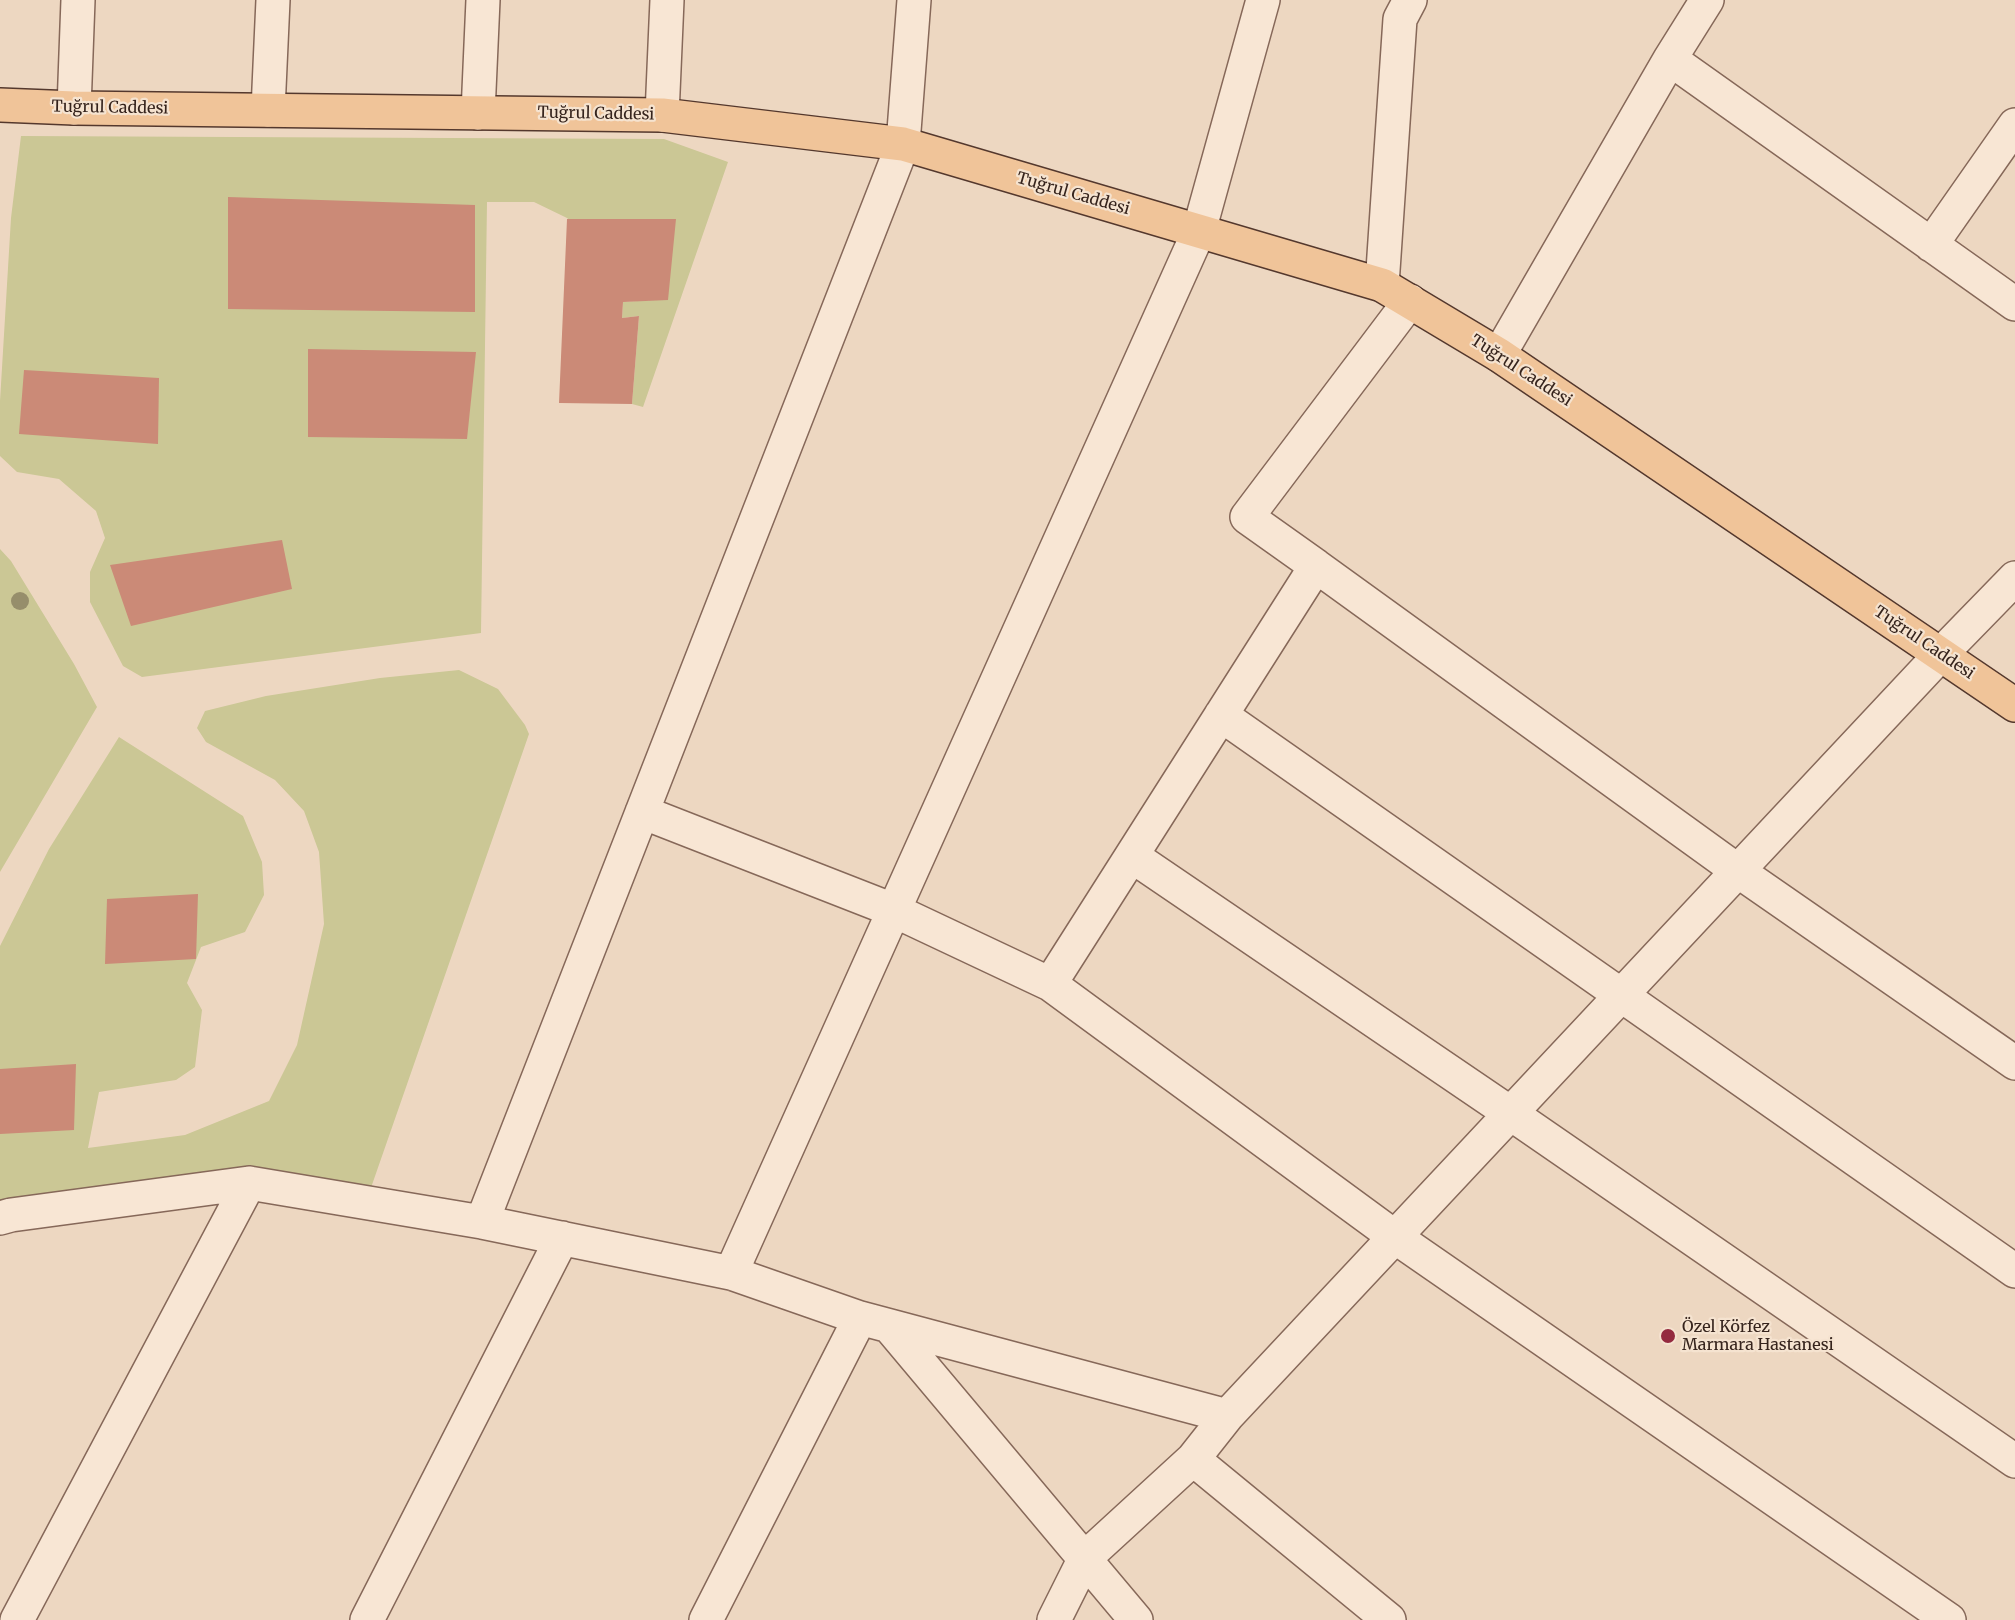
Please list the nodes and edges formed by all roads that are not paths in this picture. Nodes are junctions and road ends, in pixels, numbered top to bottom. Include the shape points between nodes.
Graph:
1 (78, 0) edge
2 (273, 0) edge
3 (483, 0) edge
4 (667, 0) edge
5 (914, 0) edge
6 (1263, 0) edge
7 (1410, 0) edge
8 (1707, 0) edge
9 (1670, 59) junction
10 (0, 105) edge
11 (74, 108) junction
12 (268, 110) junction
13 (478, 113) junction
14 (662, 115) junction
15 (2015, 125) edge
16 (903, 144) junction
17 (1199, 231) junction
18 (1931, 245) junction
19 (1382, 285) junction
20 (1410, 302) junction
21 (2015, 304) edge
22 (1499, 355) junction
23 (1316, 567) junction
24 (2015, 578) edge
25 (1941, 654) junction
26 (2015, 705) edge
27 (1221, 715) junction
28 (642, 812) junction
29 (1132, 856) junction
30 (1738, 871) junction
31 (893, 910) junction
32 (1050, 984) junction
33 (1622, 995) junction
34 (2015, 1063) edge
35 (1510, 1113) junction
36 (249, 1183) junction
37 (0, 1218) edge
38 (482, 1222) junction
39 (1395, 1237) junction
40 (562, 1238) junction
41 (2015, 1271) edge
42 (730, 1273) junction
43 (875, 1322) junction
44 (1227, 1416) junction
45 (1193, 1460) junction
46 (2015, 1461) edge
47 (1085, 1558) junction
48 (17, 1620) edge
49 (367, 1620) edge
50 (706, 1620) edge
51 (1054, 1620) edge
52 (1136, 1620) edge
53 (1389, 1620) edge
54 (1949, 1620) edge

1 - 11 street
2 - 12 street
3 - 13 street
4 - 14 street
5 - 16 street
6 - 17 street
7 - 19 street via 1400,19
8 - 9 street
9 - 18 street
9 - 22 street
10 - 11 main road, Tuğrul Caddesi
11 - 12 main road, Tuğrul Caddesi
12 - 13 main road, Tuğrul Caddesi
13 - 14 main road, Tuğrul Caddesi
14 - 16 main road, Tuğrul Caddesi
15 - 18 street
16 - 17 main road, Tuğrul Caddesi
16 - 28 street
17 - 19 main road, Tuğrul Caddesi
17 - 31 street
18 - 21 street
19 - 20 main road, Tuğrul Caddesi
20 - 22 main road, Tuğrul Caddesi
20 - 23 street via 1247,517
22 - 25 main road, Tuğrul Caddesi
23 - 27 street
23 - 30 street
24 - 25 street
25 - 26 main road, Tuğrul Caddesi
25 - 30 street
27 - 29 street
27 - 33 street
28 - 31 street
28 - 38 street
29 - 32 street
29 - 35 street
30 - 33 street
30 - 34 street
31 - 32 street
31 - 42 street
32 - 39 street
33 - 35 street
33 - 41 street
35 - 39 street
35 - 46 street
36 - 37 street
36 - 38 street
36 - 48 street
38 - 40 street
39 - 44 street
39 - 54 street
40 - 42 street
40 - 49 street
42 - 43 street
43 - 44 street
43 - 47 street
43 - 50 street
44 - 45 street
45 - 47 street
45 - 53 street
47 - 51 street
47 - 52 street

